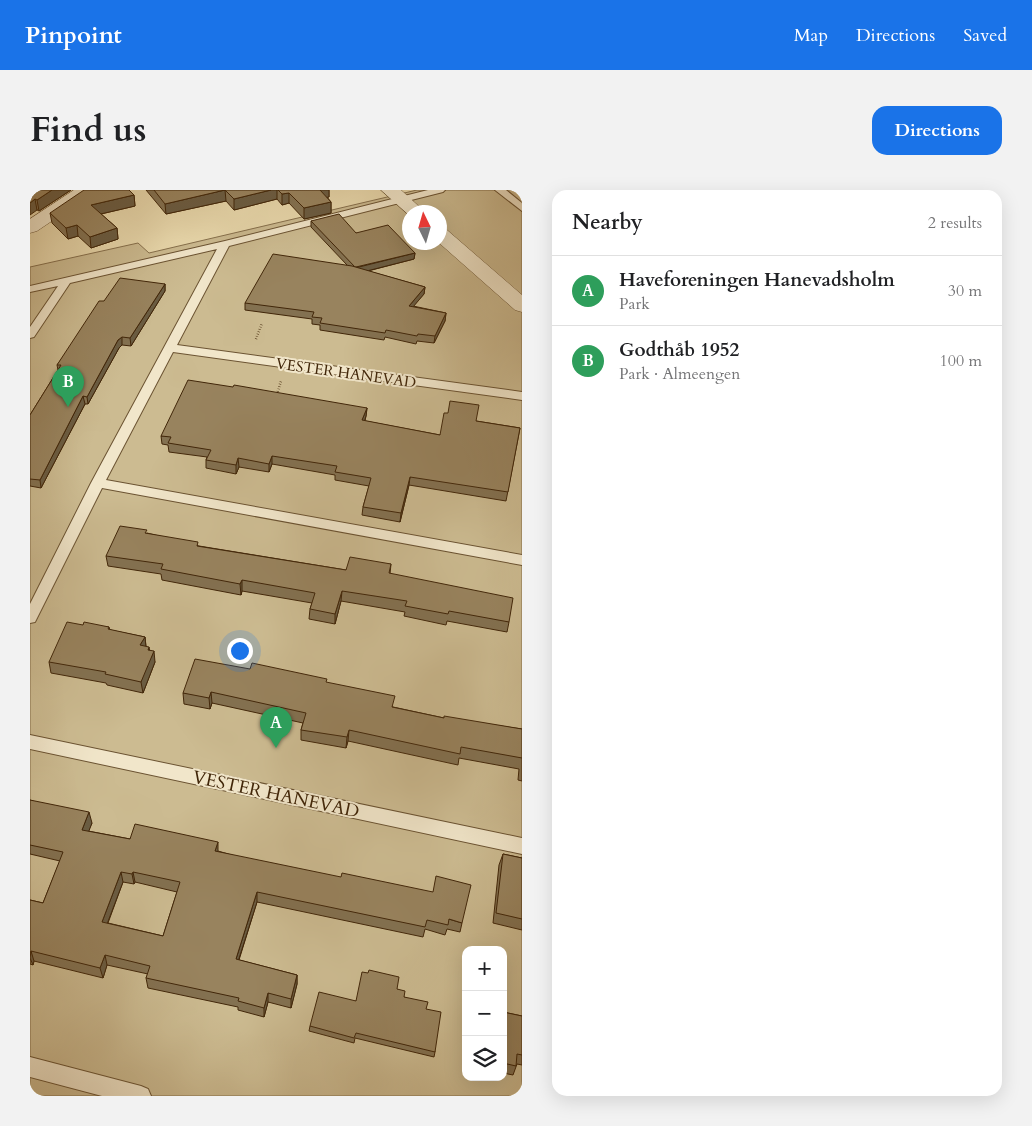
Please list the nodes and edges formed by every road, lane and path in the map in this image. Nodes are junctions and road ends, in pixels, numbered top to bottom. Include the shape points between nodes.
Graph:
1 (86, 190) edge
2 (440, 190) edge
3 (500, 190) edge
4 (396, 195) edge
5 (408, 205) edge
6 (522, 208) edge
7 (30, 228) edge
8 (447, 240) edge
9 (225, 244) junction
10 (68, 280) junction
11 (30, 289) edge
12 (522, 306) edge
13 (30, 335) edge
14 (170, 348) junction
15 (522, 396) edge
16 (98, 484) junction
17 (522, 560) edge
18 (30, 618) edge
19 (30, 742) edge
20 (522, 846) edge
21 (30, 1067) edge
22 (141, 1096) edge

1 - 7 street
2 - 4 lane
3 - 6 lane
4 - 5 street
4 - 9 lane
8 - 12 street
9 - 10 lane
9 - 14 lane
10 - 11 lane
10 - 13 lane
14 - 15 lane, VESTER HANEVAD
14 - 16 lane
16 - 17 lane
16 - 18 lane
19 - 20 lane, VESTER HANEVAD
21 - 22 lane

